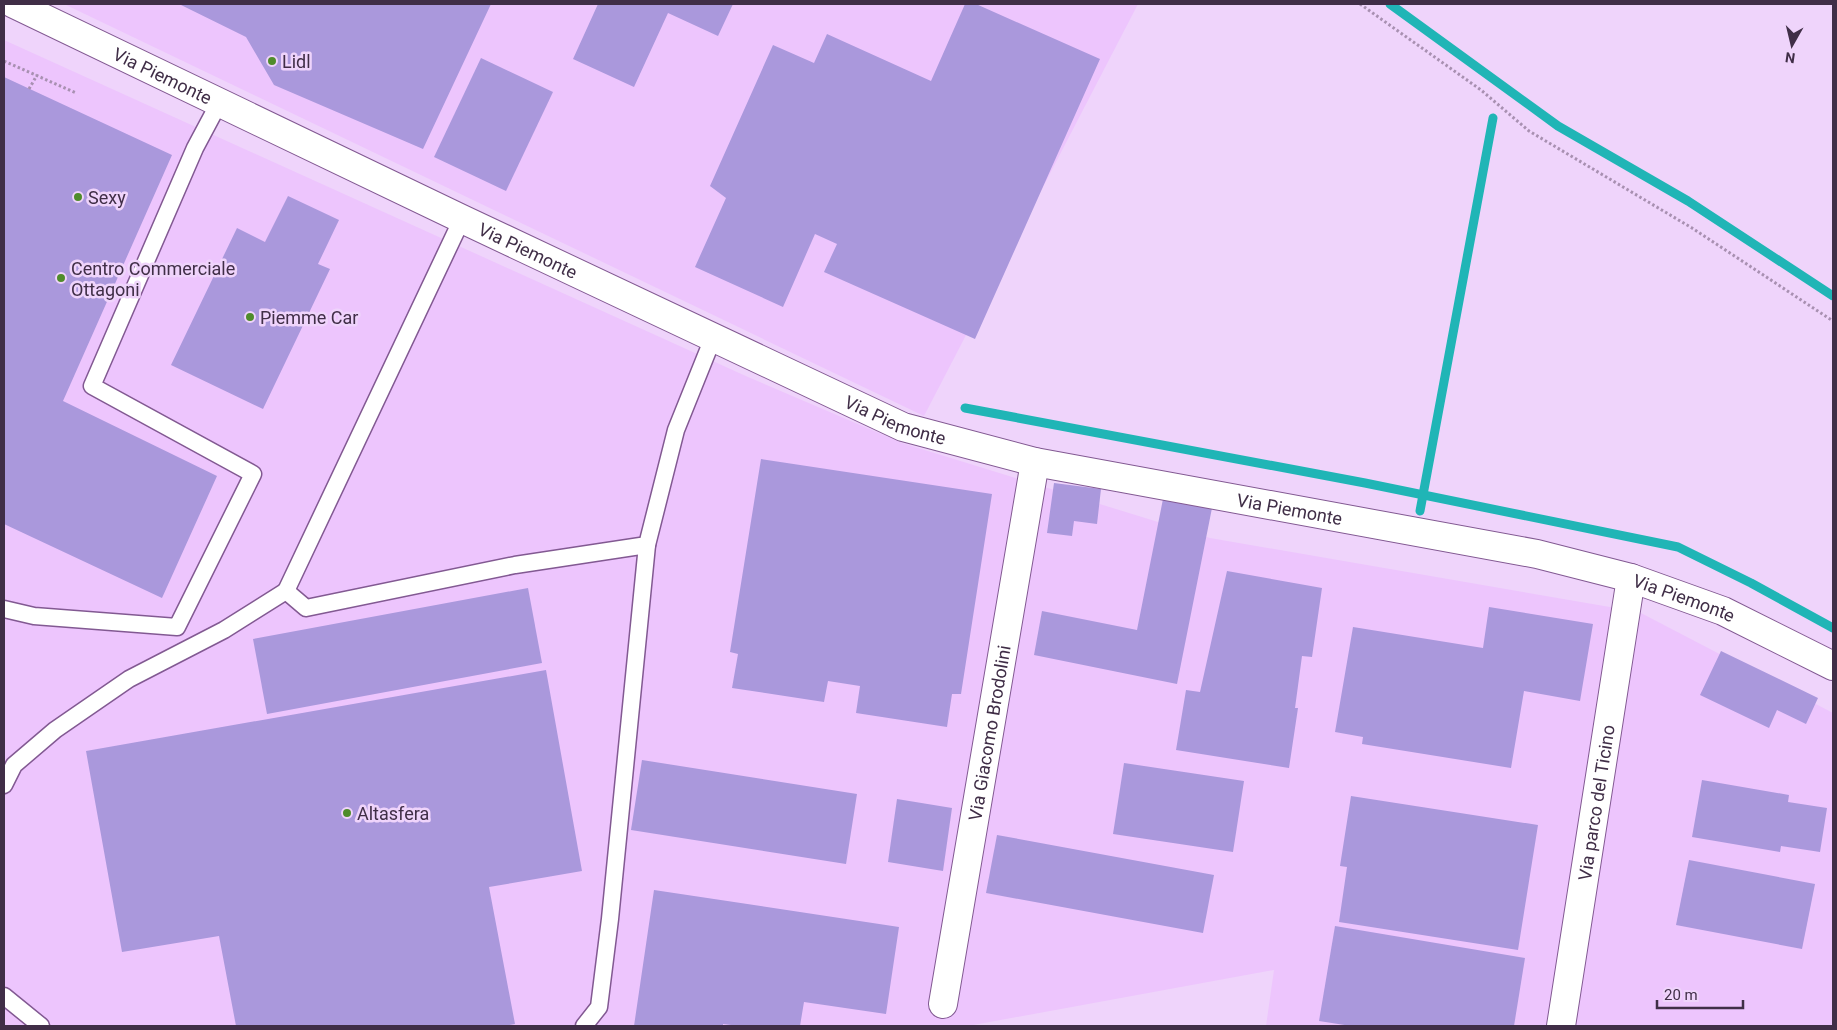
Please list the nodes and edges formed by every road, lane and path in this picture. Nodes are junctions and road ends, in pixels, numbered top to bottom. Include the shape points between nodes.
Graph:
1 (8, 4) edge
2 (14, 4) edge
3 (1360, 4) edge
4 (4, 12) edge
5 (4, 61) edge
6 (36, 75) junction
7 (29, 89) dead end
8 (76, 93) dead end
9 (220, 103) junction
10 (462, 219) junction
11 (1833, 321) edge
12 (713, 338) junction
13 (1036, 462) junction
14 (647, 545) junction
15 (1631, 578) junction
16 (286, 590) junction
17 (4, 609) edge
18 (1833, 666) edge
19 (4, 785) edge
20 (4, 996) edge
21 (943, 1004) dead end
22 (41, 1026) edge
23 (584, 1026) edge
24 (1561, 1026) edge

1 - 4 lane
2 - 9 street, Via Piemonte
3 - 11 path via 1480,90 1529,131 1692,228
5 - 6 path
6 - 7 path
6 - 8 path
9 - 10 street, Via Piemonte
9 - 17 lane via 196,148 92,386 253,474 176,627 34,616
10 - 12 street, Via Piemonte
10 - 16 lane
12 - 13 street, Via Piemonte via 903,427
12 - 14 lane via 676,430
13 - 15 street, Via Piemonte via 1537,554
13 - 21 street, Via Giacomo Brodolini
14 - 16 lane via 515,565 306,608
14 - 23 lane via 608,939 598,1007
15 - 18 street, Via Piemonte via 1723,611
15 - 24 street, Via parco del Ticino
16 - 19 lane via 224,630 129,679 55,730 14,765
20 - 22 lane

